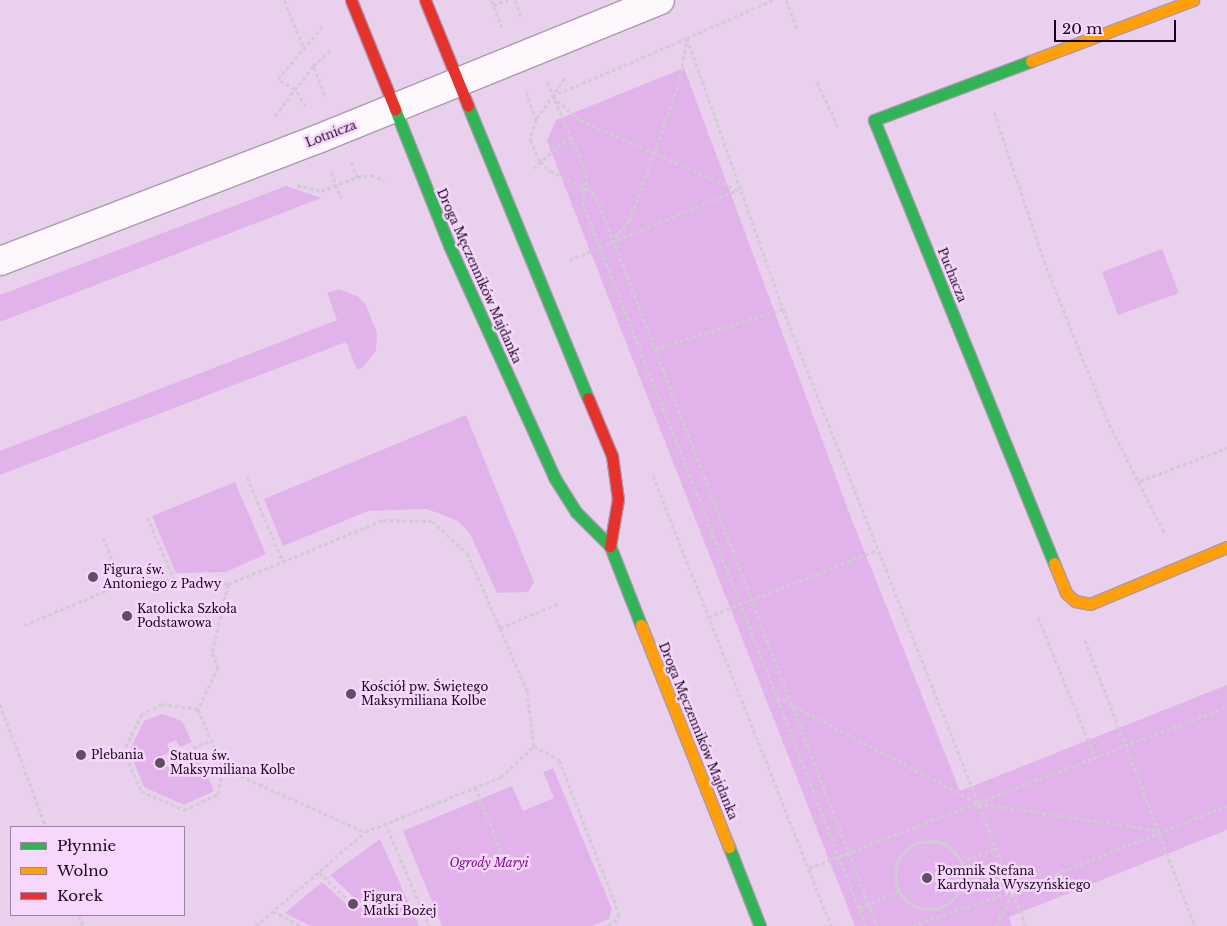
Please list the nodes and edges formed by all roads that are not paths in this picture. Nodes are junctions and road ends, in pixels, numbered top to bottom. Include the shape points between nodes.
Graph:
1 (351, 0) edge
2 (425, 0) edge
3 (660, 0) edge
4 (1193, 0) edge
5 (459, 81) junction
6 (394, 110) junction
7 (0, 261) edge
8 (610, 546) junction
9 (1227, 547) edge
10 (760, 926) edge

1 - 6 street, Droga Męczenników Majdanka
2 - 5 street
3 - 5 street, Lotnicza
4 - 9 street, Puchacza via 874,120 1063,584 1075,601 1090,604
5 - 6 street, Lotnicza
5 - 8 street via 612,456 618,499
6 - 7 street, Lotnicza
6 - 8 street, Droga Męczenników Majdanka via 449,245 554,477 576,512
8 - 10 street, Droga Męczenników Majdanka

